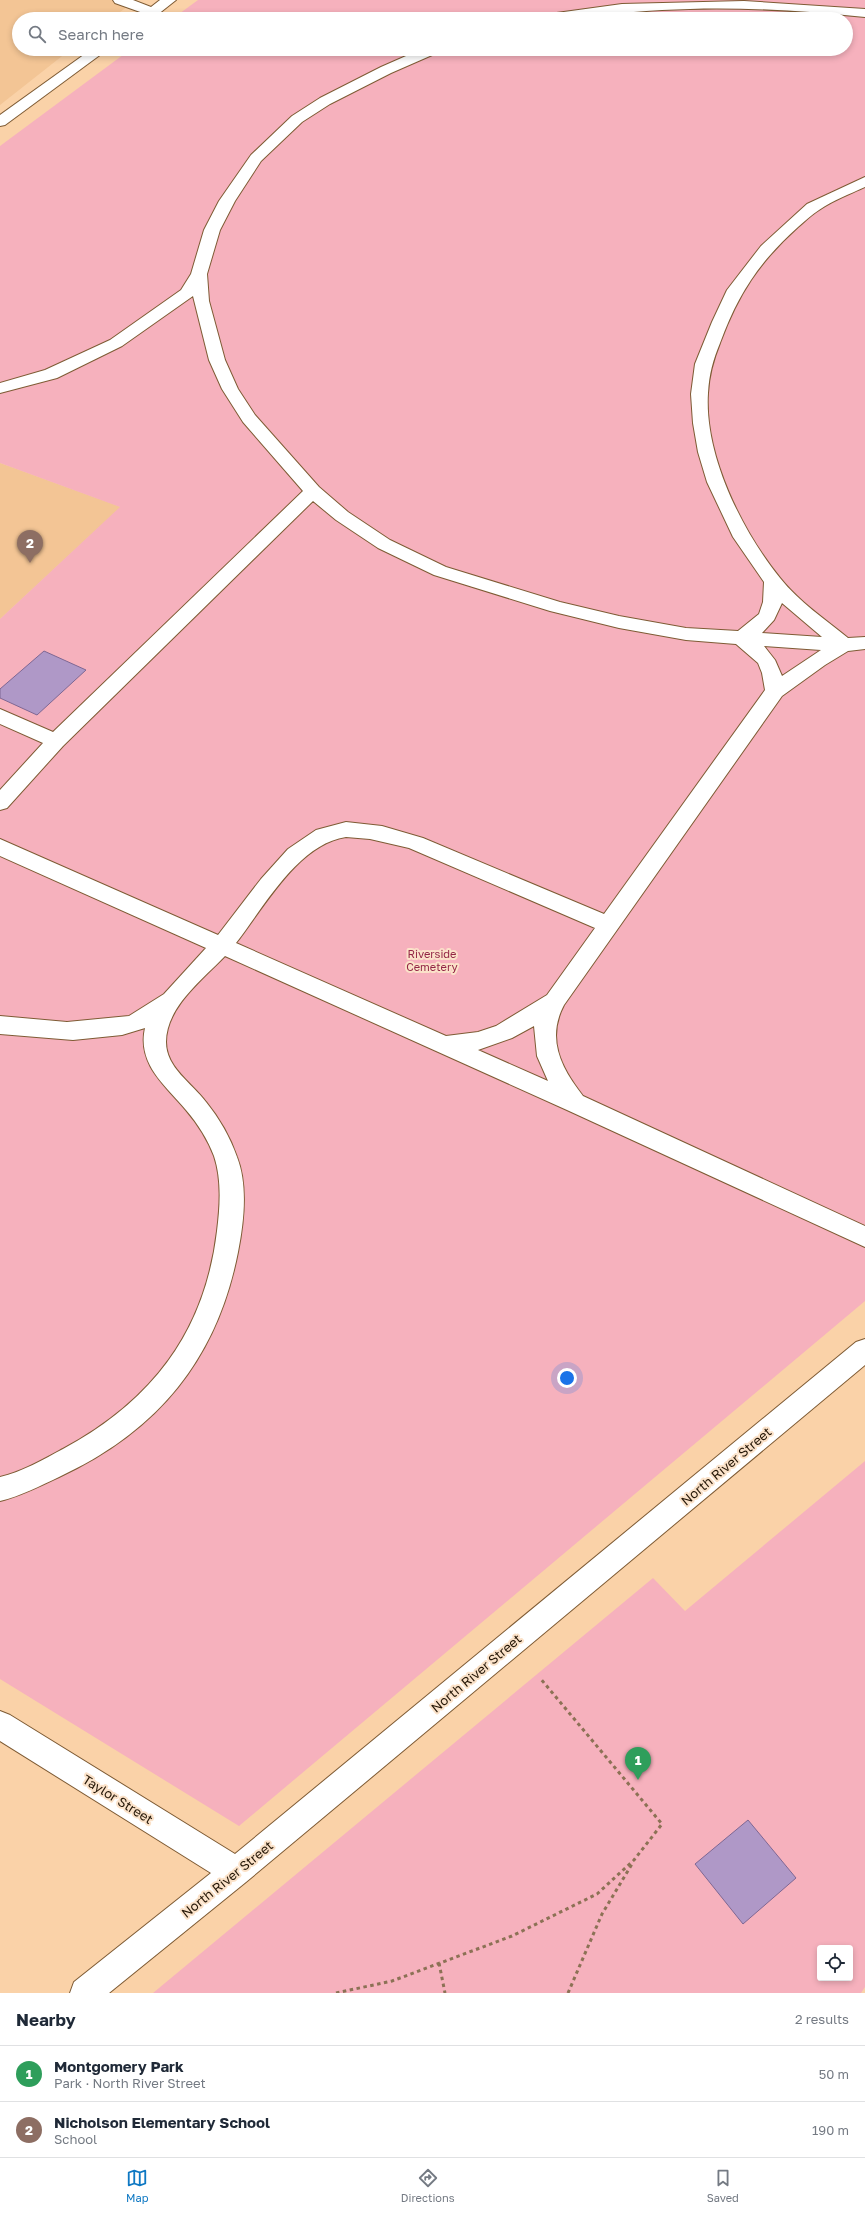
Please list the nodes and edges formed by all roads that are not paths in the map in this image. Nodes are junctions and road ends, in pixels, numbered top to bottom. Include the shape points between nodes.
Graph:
1 (120, 0) edge
2 (169, 0) edge
3 (605, 0) edge
4 (590, 11) junction
5 (141, 12) edge
6 (153, 12) edge
7 (584, 12) edge
8 (865, 13) edge
9 (91, 56) edge
10 (418, 56) edge
11 (7, 102) dead end
12 (21, 106) junction
13 (0, 122) edge
14 (865, 181) edge
15 (199, 274) junction
16 (0, 388) edge
17 (312, 491) junction
18 (773, 582) junction
19 (741, 638) junction
20 (865, 643) edge
21 (844, 645) junction
22 (775, 691) junction
23 (0, 716) edge
24 (56, 741) junction
25 (0, 804) edge
26 (0, 847) edge
27 (608, 925) junction
28 (221, 946) junction
29 (175, 995) junction
30 (555, 1000) junction
31 (0, 1025) edge
32 (442, 1044) junction
33 (575, 1103) junction
34 (865, 1237) edge
35 (865, 1350) edge
36 (0, 1489) edge
37 (0, 1725) edge
38 (236, 1872) junction
39 (85, 1993) edge

1 - 5 street
2 - 6 street
3 - 4 street
4 - 7 street
4 - 8 street via 681,3 776,5
9 - 12 street
10 - 15 street via 325,101 297,119 276,137 256,158 226,201 212,230
11 - 12 street
12 - 13 street
14 - 18 street via 815,205 768,246 750,266 721,315 702,367 702,432 712,468 725,504 742,537
15 - 16 street via 187,292 116,343 51,374
15 - 17 street via 201,301 208,328 217,360 230,390 249,418
17 - 19 street via 342,516 384,544 447,573 557,607 619,622 686,634
17 - 24 street
18 - 19 street via 775,598 770,614 761,626
18 - 21 street via 796,606
19 - 21 street
19 - 22 street via 756,647 767,661 774,673
20 - 21 street
21 - 22 street
22 - 27 street
23 - 24 street
24 - 25 street
26 - 28 street
27 - 28 street via 416,842 391,834 345,831 325,834 307,844 292,857
27 - 30 street
28 - 29 street
28 - 32 street
29 - 31 street via 136,1023 67,1031 15,1024
29 - 36 street via 158,1020 154,1044 158,1063 195,1104 214,1134 227,1164 231,1195 221,1280 204,1323 182,1364 148,1402 112,1433 64,1462
30 - 32 street via 507,1031 480,1042
30 - 33 street via 545,1022 545,1039 559,1082
32 - 33 street
33 - 34 street
35 - 38 street, North River Street
37 - 38 street, Taylor Street
38 - 39 street, North River Street

